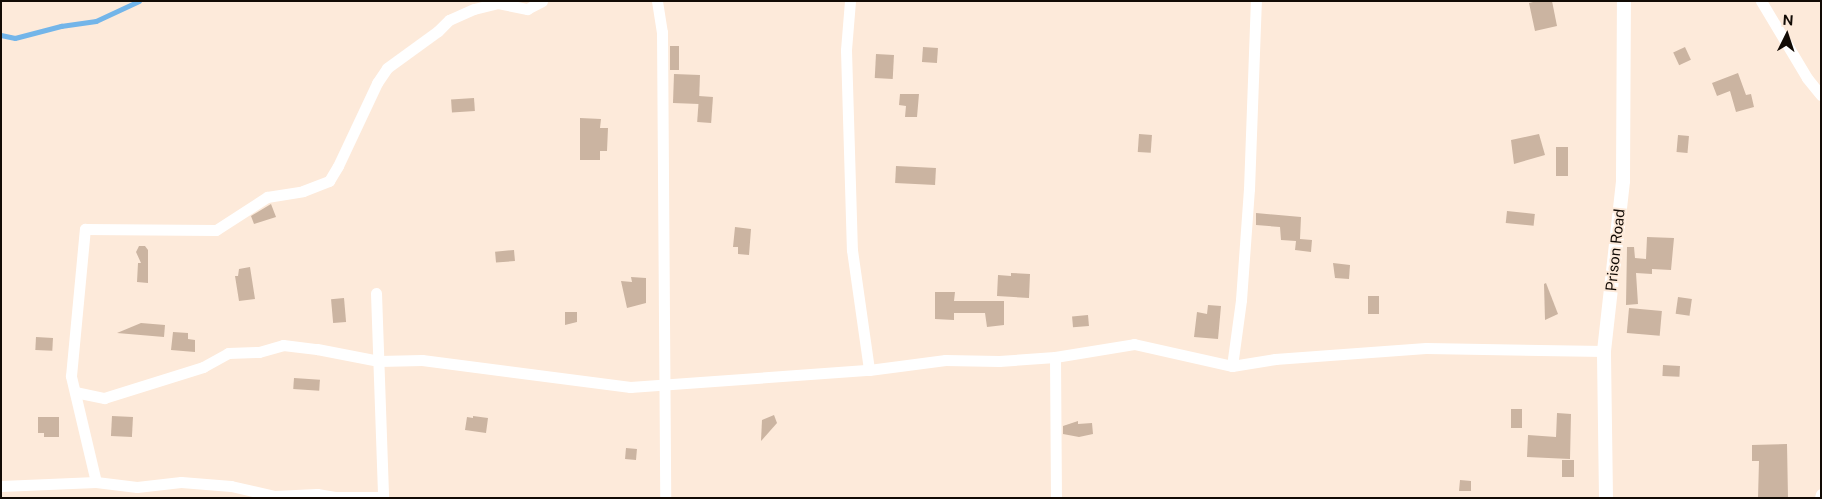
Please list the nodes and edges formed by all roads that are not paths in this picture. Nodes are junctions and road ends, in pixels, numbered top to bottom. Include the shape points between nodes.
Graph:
1 (542, 1) edge
2 (657, 1) edge
3 (850, 1) edge
4 (1256, 1) edge
5 (1624, 1) edge
6 (1761, 1) edge
7 (1821, 95) edge
8 (376, 293) dead end
9 (1604, 351) junction
10 (1055, 357) junction
11 (379, 361) junction
12 (1232, 366) junction
13 (869, 370) junction
14 (664, 384) junction
15 (75, 392) junction
16 (96, 482) junction
17 (1, 486) edge
18 (1821, 494) edge
19 (384, 498) edge
20 (665, 498) edge
21 (1056, 498) edge
22 (1606, 498) edge
23 (1820, 498) edge

1 - 15 street via 527,9 498,3 449,20 387,68 329,181 303,191 267,197 216,230 85,229 71,376
2 - 14 street via 662,32
3 - 13 street via 846,50 852,250
4 - 12 street via 1242,300
5 - 9 street, Prison Road via 1623,181
6 - 7 street via 1807,78
8 - 11 street
9 - 12 street via 1426,348 1276,359
9 - 22 street, Prison Road
10 - 12 street via 1134,344
10 - 13 street via 945,360
10 - 21 street
11 - 14 street via 422,360 630,387
11 - 15 street via 283,345 259,352 228,353 203,367 104,398
11 - 19 street
13 - 14 street
14 - 20 street
15 - 16 street
16 - 17 street
16 - 19 street via 137,486 181,482 230,486 274,496 317,494
18 - 23 street

